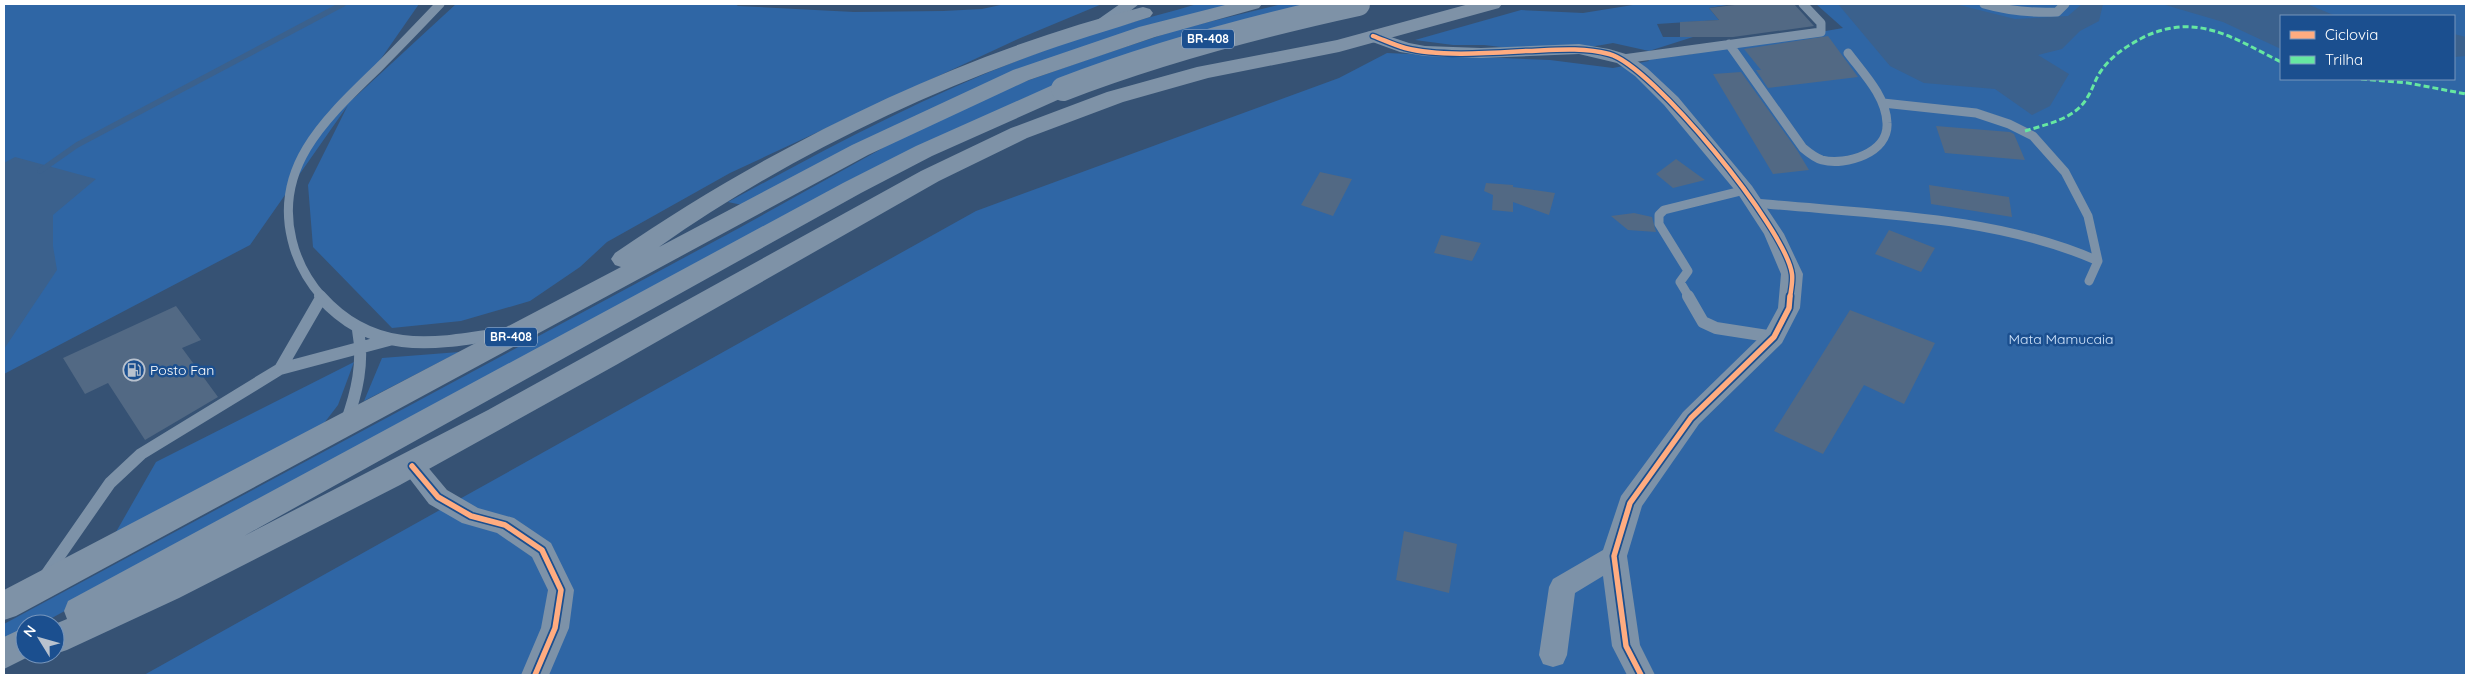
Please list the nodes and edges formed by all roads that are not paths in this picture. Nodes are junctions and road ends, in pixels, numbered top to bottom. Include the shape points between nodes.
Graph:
1 (440, 4) edge
2 (1131, 4) edge
3 (1178, 4) edge
4 (1252, 4) edge
5 (1358, 4) edge
6 (1492, 4) edge
7 (1802, 4) edge
8 (1984, 4) edge
9 (2065, 4) edge
10 (1099, 27) junction
11 (1373, 36) junction
12 (1729, 44) junction
13 (1848, 53) dead end
14 (1624, 60) junction
15 (1883, 103) junction
16 (1750, 196) junction
17 (2098, 261) junction
18 (2089, 282) dead end
19 (321, 298) junction
20 (526, 329) junction
21 (358, 330) junction
22 (1774, 337) junction
23 (389, 340) junction
24 (362, 349) junction
25 (280, 369) junction
26 (344, 427) junction
27 (412, 466) junction
28 (1614, 556) junction
29 (38, 587) junction
30 (4, 606) edge
31 (65, 621) edge
32 (65, 635) edge
33 (15, 648) edge
34 (4, 654) edge
35 (1553, 655) dead end
36 (535, 675) edge
37 (1641, 675) edge

1 - 19 lane via 340,104 310,141 297,165 287,204 289,236 299,265
2 - 10 street
3 - 10 highway
4 - 20 highway, BR-408 via 1147,32 1022,74 860,150
5 - 31 highway, BR-408, bridge via 1227,34 1150,56 1063,89 924,151
6 - 11 highway
7 - 12 lane via 1821,23 1821,32
8 - 9 lane via 2011,11 2041,13 2057,12
10 - 20 highway via 1004,58 841,130 730,190 635,250
11 - 14 street via 1425,51 1481,53 1578,49
11 - 27 highway via 1187,77 1116,97 1019,133 930,176
12 - 14 lane
12 - 15 lane via 1803,148 1816,158 1836,162 1876,149 1887,125
13 - 15 lane
14 - 16 street via 1642,72 1671,101
15 - 17 lane via 1976,113 2033,136 2064,172 2088,216
16 - 17 lane via 2011,231 2066,246
16 - 22 street via 1774,234 1792,274 1789,308
16 - 22 lane via 1664,210 1659,215 1658,224 1688,271 1680,282 1703,322 1716,328
17 - 18 lane
19 - 21 lane
19 - 25 lane
20 - 23 lane via 412,343
20 - 26 highway, BR-408
21 - 23 lane
21 - 24 lane
22 - 28 street via 1691,418 1630,503
23 - 24 lane
24 - 25 lane
24 - 26 lane via 358,391
25 - 29 lane via 171,434 135,460 95,502
26 - 29 highway, BR-408
27 - 32 highway via 272,538
27 - 36 street via 438,497 470,516 505,525 542,550 561,590 556,628
28 - 35 street via 1562,587
28 - 37 street via 1626,646
29 - 30 highway, BR-408
33 - 34 highway

